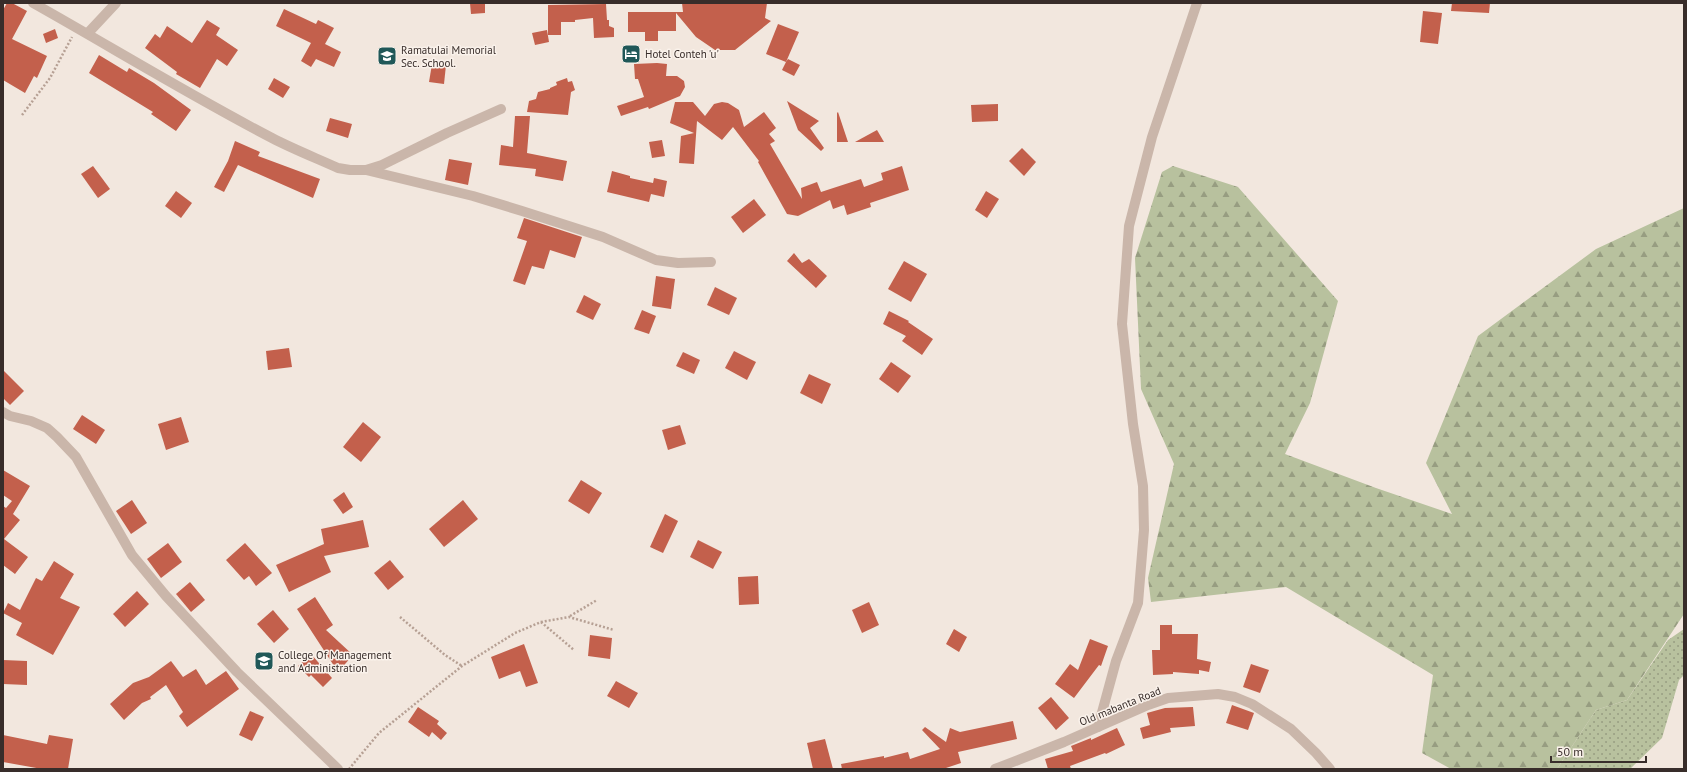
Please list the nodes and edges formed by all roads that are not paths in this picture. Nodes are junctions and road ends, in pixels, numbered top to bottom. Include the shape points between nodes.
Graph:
1 (34, 3) edge
2 (116, 3) edge
3 (1197, 3) edge
4 (88, 33) junction
5 (501, 109) dead end
6 (366, 170) junction
7 (711, 262) dead end
8 (3, 412) edge
9 (1098, 727) junction
10 (338, 769) edge
11 (995, 769) edge
12 (1330, 769) edge

1 - 4 street
2 - 4 street
3 - 9 street via 1152,137 1129,226 1122,324 1143,486 1144,530 1138,603 1116,661
4 - 6 street via 192,96 273,139 338,168
5 - 6 street via 382,165
6 - 7 street via 473,196 558,222 603,237 656,260
8 - 10 street via 47,428 57,437 76,458 132,555 166,596 237,672
9 - 11 street, Old mabanta Road
9 - 12 street, Old mabanta Road via 1168,698 1218,694 1235,697 1252,704 1292,729

